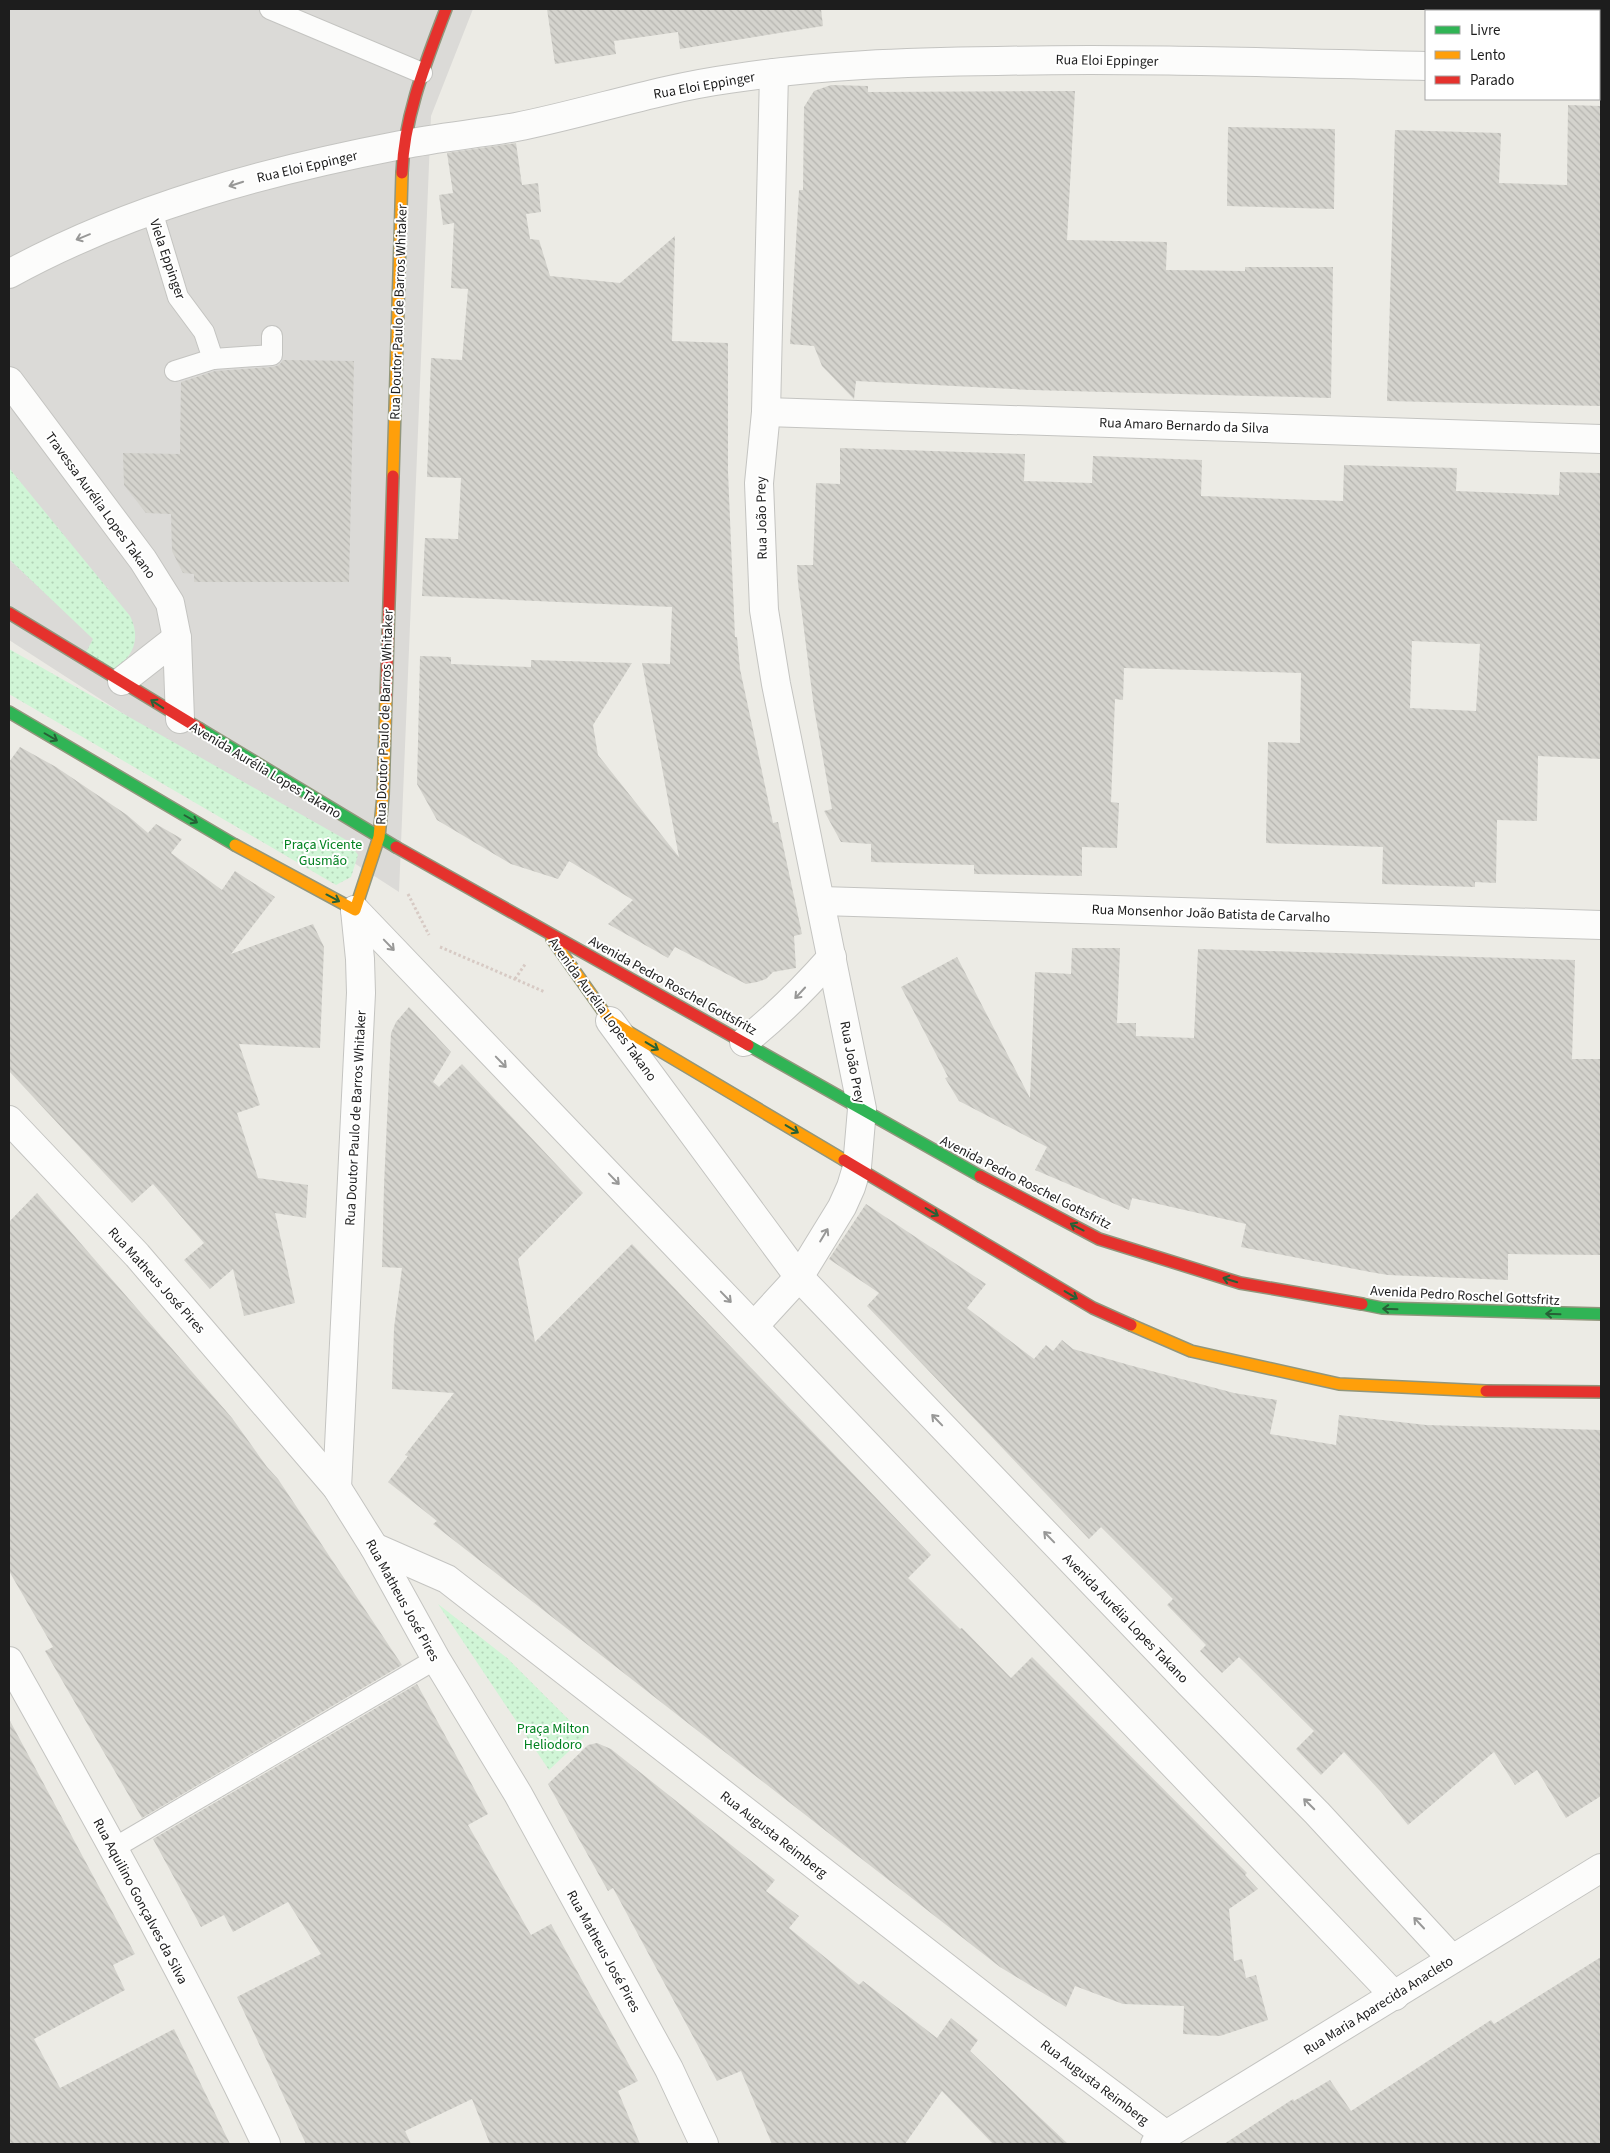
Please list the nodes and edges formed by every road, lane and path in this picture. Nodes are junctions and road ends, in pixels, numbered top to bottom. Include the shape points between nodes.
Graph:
1 (270, 9) edge
2 (446, 9) edge
3 (1425, 66) edge
4 (774, 73) junction
5 (422, 74) junction
6 (403, 144) junction
7 (152, 211) junction
8 (9, 274) edge
9 (272, 336) dead end
10 (213, 359) junction
11 (175, 371) dead end
12 (9, 381) edge
13 (766, 412) junction
14 (1601, 439) edge
15 (9, 613) edge
16 (178, 638) junction
17 (122, 681) junction
18 (9, 712) edge
19 (180, 719) junction
20 (379, 837) junction
21 (821, 901) junction
22 (355, 910) junction
23 (1601, 925) edge
24 (546, 932) junction
25 (434, 944) dead end
26 (832, 957) junction
27 (515, 979) dead end
28 (610, 1021) junction
29 (744, 1042) junction
30 (862, 1108) junction
31 (9, 1120) edge
32 (857, 1167) junction
33 (799, 1277) junction
34 (1601, 1314) edge
35 (754, 1326) junction
36 (1601, 1392) edge
37 (337, 1488) junction
38 (374, 1547) junction
39 (436, 1659) junction
40 (9, 1661) edge
41 (114, 1848) junction
42 (1601, 1868) edge
43 (1452, 1959) junction
44 (1395, 1996) junction
45 (1160, 2140) edge
46 (266, 2144) edge
47 (704, 2144) edge

1 - 5 lane
2 - 5 street, Rua Doutor Paulo de Barros Whitaker
3 - 4 street, Rua Eloi Eppinger via 1082,59 890,62
4 - 6 street, Rua Eloi Eppinger via 672,89 516,127
4 - 13 street, Rua João Prey
5 - 6 street, Rua Doutor Paulo de Barros Whitaker
6 -> 7 street, Rua Eloi Eppinger via 260,176
6 - 20 street, Rua Doutor Paulo de Barros Whitaker via 383,796
7 -> 8 street, Rua Eloi Eppinger via 53,250
7 - 10 lane, Viela Eppinger via 178,297 204,332
9 - 10 lane via 272,355
10 - 11 lane
12 - 16 street, Travessa Aurélia Lopes Takano via 143,560 170,603
13 - 14 street, Rua Amaro Bernardo da Silva
13 - 21 street, Rua João Prey via 759,483 764,610
15 - 17 street, Avenida Aurélia Lopes Takano
16 - 17 street
16 - 19 street, Travessa Aurélia Lopes Takano
19 -> 17 street, Avenida Aurélia Lopes Takano
18 -> 22 street via 249,853
19 - 20 street, Avenida Aurélia Lopes Takano
20 - 22 street, Rua Doutor Paulo de Barros Whitaker
20 - 24 street, Avenida Aurélia Lopes Takano
21 - 23 street, Rua Monsenhor João Batista de Carvalho
21 - 26 street, Rua João Prey
22 -> 35 street
22 - 37 street, Rua Doutor Paulo de Barros Whitaker via 360,1002
24 - 28 street, Avenida Aurélia Lopes Takano
24 - 29 street, Avenida Pedro Roschel Gottsfritz
25 - 27 path
26 -> 29 street via 799,995
26 - 30 street, Rua João Prey
28 -> 32 street
28 - 33 street, Avenida Aurélia Lopes Takano
29 - 30 street, Avenida Pedro Roschel Gottsfritz
30 - 32 street, Rua João Prey
34 -> 30 street, Avenida Pedro Roschel Gottsfritz via 1382,1308 1240,1283 1099,1239 943,1157
31 - 37 street, Rua Matheus José Pires via 137,1255
33 -> 32 street, Rua João Prey via 842,1207
32 -> 36 street via 1093,1308 1191,1351 1339,1384
33 - 35 street
43 -> 33 street, Avenida Aurélia Lopes Takano via 1317,1814
35 - 44 street
37 - 38 street, Rua Matheus José Pires
38 - 39 street, Rua Matheus José Pires
38 - 45 street, Rua Augusta Reimberg via 447,1579 1034,2036
39 - 41 lane
39 - 47 street, Rua Matheus José Pires via 527,1811 669,2069
40 - 41 street, Rua Aquilino Gonçalves da Silva
41 - 46 street, Rua Aquilino Gonçalves da Silva via 232,2071
42 - 43 street, Rua Maria Aparecida Anacleto
43 - 44 street, Rua Maria Aparecida Anacleto
44 - 45 street, Rua Maria Aparecida Anacleto

